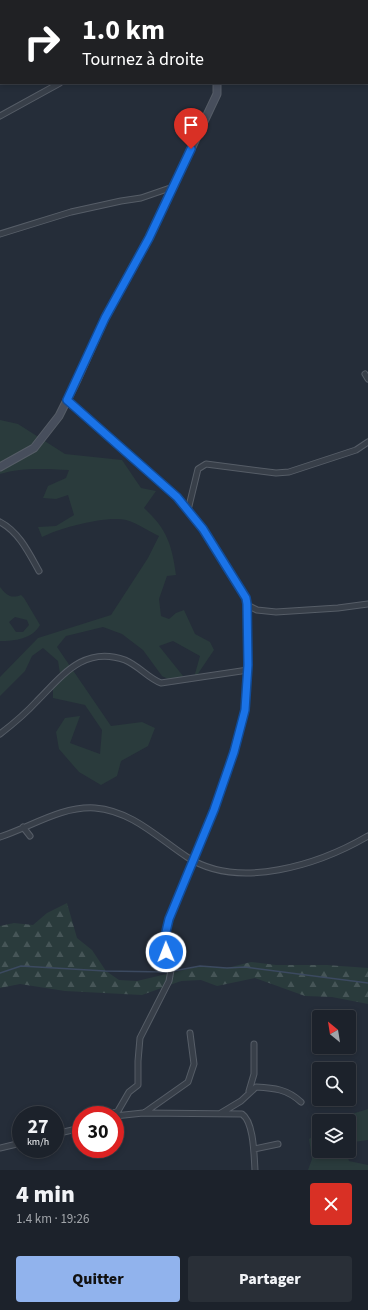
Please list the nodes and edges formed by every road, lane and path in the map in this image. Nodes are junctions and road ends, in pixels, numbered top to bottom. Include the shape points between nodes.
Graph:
1 (58, 84) edge
2 (217, 84) edge
3 (0, 116) edge
4 (173, 187) junction
5 (0, 234) edge
6 (67, 400) junction
7 (368, 442) edge
8 (0, 467) edge
9 (188, 510) junction
10 (0, 522) edge
11 (39, 571) dead end
12 (247, 604) junction
13 (368, 604) edge
14 (248, 670) junction
15 (0, 734) edge
16 (23, 827) junction
17 (30, 836) dead end
18 (368, 836) edge
19 (0, 837) edge
20 (194, 861) junction
21 (190, 1033) dead end
22 (254, 1044) dead end
23 (249, 1092) junction
24 (301, 1102) dead end
25 (121, 1106) edge
26 (143, 1114) junction
27 (219, 1114) junction
28 (124, 1115) edge
29 (278, 1144) dead end
30 (12, 1145) edge
31 (0, 1148) edge
32 (254, 1149) junction
33 (255, 1170) edge

1 - 3 street
2 - 4 main road via 217,94
4 - 5 street via 141,198 71,212
4 - 6 main road via 149,238 105,318
6 - 8 main road via 59,416 34,448
6 - 9 street via 166,486
7 - 9 street via 356,450 289,472 276,473 206,464 198,469
9 - 12 street via 221,556
10 - 11 street via 17,535
12 - 13 street via 257,610 276,612
12 - 14 street
14 - 15 street via 161,683 125,660 91,658 72,665
14 - 20 street via 245,710 234,752
16 - 17 street
16 - 19 street
16 - 20 street via 53,815 94,808 130,818
18 - 20 street via 327,857 265,872 228,872 208,868
20 - 25 street via 169,919 165,944 171,970 170,981 140,1038 138,1085
21 - 26 street via 194,1064 188,1082
22 - 23 street via 254,1074
23 - 24 street via 256,1087 279,1088
23 - 27 street via 235,1105
26 - 27 street
26 - 28 street
27 - 32 street via 246,1116
29 - 32 street
30 - 31 street
32 - 33 street

